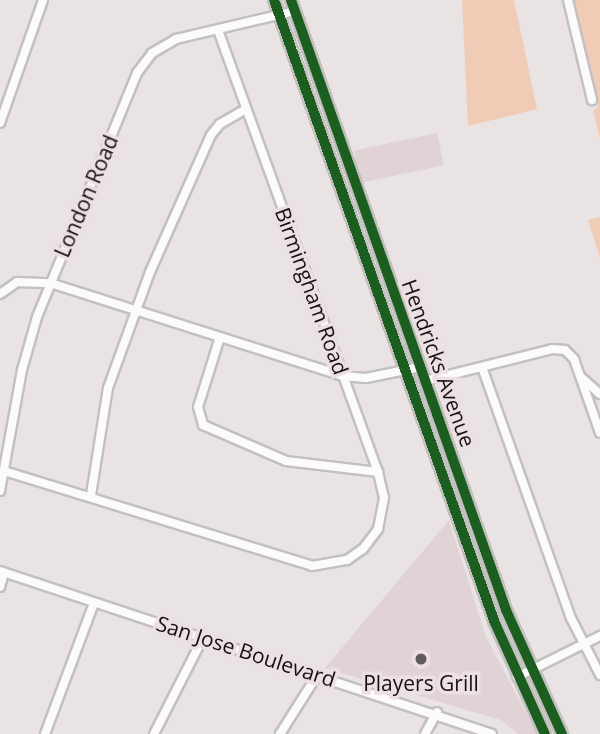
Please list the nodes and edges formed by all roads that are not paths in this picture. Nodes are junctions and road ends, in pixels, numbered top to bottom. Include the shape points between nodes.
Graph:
1 (43, 0) edge
2 (274, 0) edge
3 (291, 0) edge
4 (568, 0) edge
5 (295, 11) junction
6 (280, 17) junction
7 (218, 30) junction
8 (0, 89) edge
9 (11, 92) junction
10 (592, 100) dead end
11 (246, 109) junction
12 (330, 114) junction
13 (317, 118) junction
14 (0, 123) edge
15 (358, 190) junction
16 (345, 197) junction
17 (389, 281) junction
18 (50, 283) junction
19 (376, 285) junction
20 (0, 294) edge
21 (136, 311) junction
22 (220, 337) junction
23 (420, 367) junction
24 (482, 367) junction
25 (407, 371) junction
26 (343, 376) junction
27 (580, 376) junction
28 (425, 381) junction
29 (600, 394) edge
30 (600, 402) edge
31 (592, 411) junction
32 (600, 433) edge
33 (4, 471) junction
34 (378, 472) junction
35 (0, 491) edge
36 (91, 495) junction
37 (475, 522) junction
38 (461, 526) junction
39 (2, 572) edge
40 (0, 587) edge
41 (94, 603) junction
42 (600, 636) edge
43 (202, 638) junction
44 (584, 644) junction
45 (531, 671) junction
46 (318, 674) junction
47 (600, 676) edge
48 (517, 677) junction
49 (437, 712) junction
50 (45, 734) edge
51 (154, 734) edge
52 (280, 734) edge
53 (425, 734) edge
54 (492, 734) edge
55 (545, 734) edge
56 (562, 734) edge

1 - 9 street
2 - 6 main road, Hendricks Avenue
3 - 5 main road, Hendricks Avenue
4 - 10 street
5 - 6 street, London Road
5 - 12 main road, Hendricks Avenue
6 - 7 street, London Road
6 - 13 main road, Hendricks Avenue
7 - 11 street, Birmingham Road
7 - 18 street, London Road via 176,39 144,62
8 - 9 street
9 - 14 street
11 - 21 street via 211,135
11 - 26 street, Birmingham Road
12 - 13 main road
12 - 15 main road, Hendricks Avenue
13 - 16 main road, Hendricks Avenue
15 - 16 main road
15 - 17 main road, Hendricks Avenue
16 - 19 main road, Hendricks Avenue
17 - 19 main road
17 - 23 main road, Hendricks Avenue
18 - 20 street via 17,282
18 - 21 street
18 - 33 street, London Road via 22,370
19 - 25 main road, Hendricks Avenue
21 - 22 street
21 - 36 street via 108,388
22 - 26 street
22 - 34 street via 198,407 203,425 286,461
23 - 25 street
23 - 28 main road, Hendricks Avenue
24 - 27 street via 559,349 574,359
24 - 28 street
24 - 44 street
25 - 26 street
25 - 38 main road, Hendricks Avenue
26 - 34 street, Birmingham Road
27 - 29 street
27 - 31 street
28 - 37 main road, Hendricks Avenue
30 - 31 street
31 - 32 street
33 - 35 street, London Road
33 - 36 street
34 - 36 street, Birmingham Road via 383,512 378,530 363,549 339,563 301,564
37 - 38 main road
37 - 45 main road, Hendricks Avenue
38 - 48 main road, Hendricks Avenue
39 - 40 street
39 - 41 street, San Jose Boulevard
41 - 43 street, San Jose Boulevard
41 - 50 street
42 - 44 street
43 - 46 street, San Jose Boulevard
43 - 51 street
44 - 45 street
44 - 47 street
45 - 48 street
45 - 56 main road, Hendricks Avenue
46 - 49 street, San Jose Boulevard
46 - 52 street
48 - 55 main road, Hendricks Avenue
49 - 53 street
49 - 54 street, San Jose Boulevard

